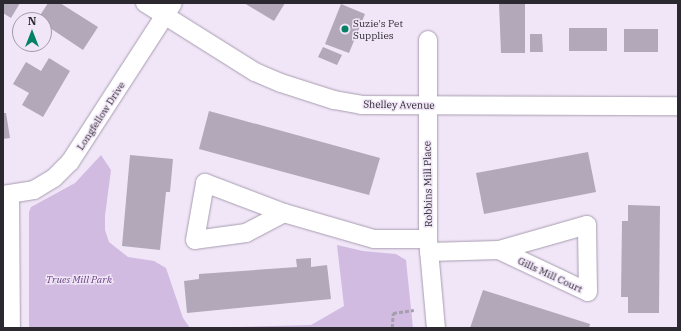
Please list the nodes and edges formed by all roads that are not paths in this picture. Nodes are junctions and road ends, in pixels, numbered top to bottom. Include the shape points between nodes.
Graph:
1 (145, 3) edge
2 (169, 9) edge
3 (428, 40) dead end
4 (427, 106) junction
5 (678, 106) edge
6 (7, 195) edge
7 (284, 212) junction
8 (429, 245) junction
9 (499, 250) junction
10 (11, 328) edge
11 (436, 328) edge

1 - 2 street, Shelley Avenue
2 - 4 street, Shelley Avenue via 255,72 309,93 361,105
2 - 6 street, Longfellow Drive via 70,162 54,178 34,190
3 - 4 street, Robbins Mill Place
4 - 5 street, Shelley Avenue
4 - 8 street, Robbins Mill Place
6 - 10 street
7 - 7 street, Gills Mill Court via 246,233 195,240 205,183
7 - 8 street, Gills Mill Court via 374,239
8 - 9 street, Gills Mill Court
8 - 11 street, Robbins Mill Place
9 - 9 street, Gills Mill Court via 513,257 588,292 587,226

